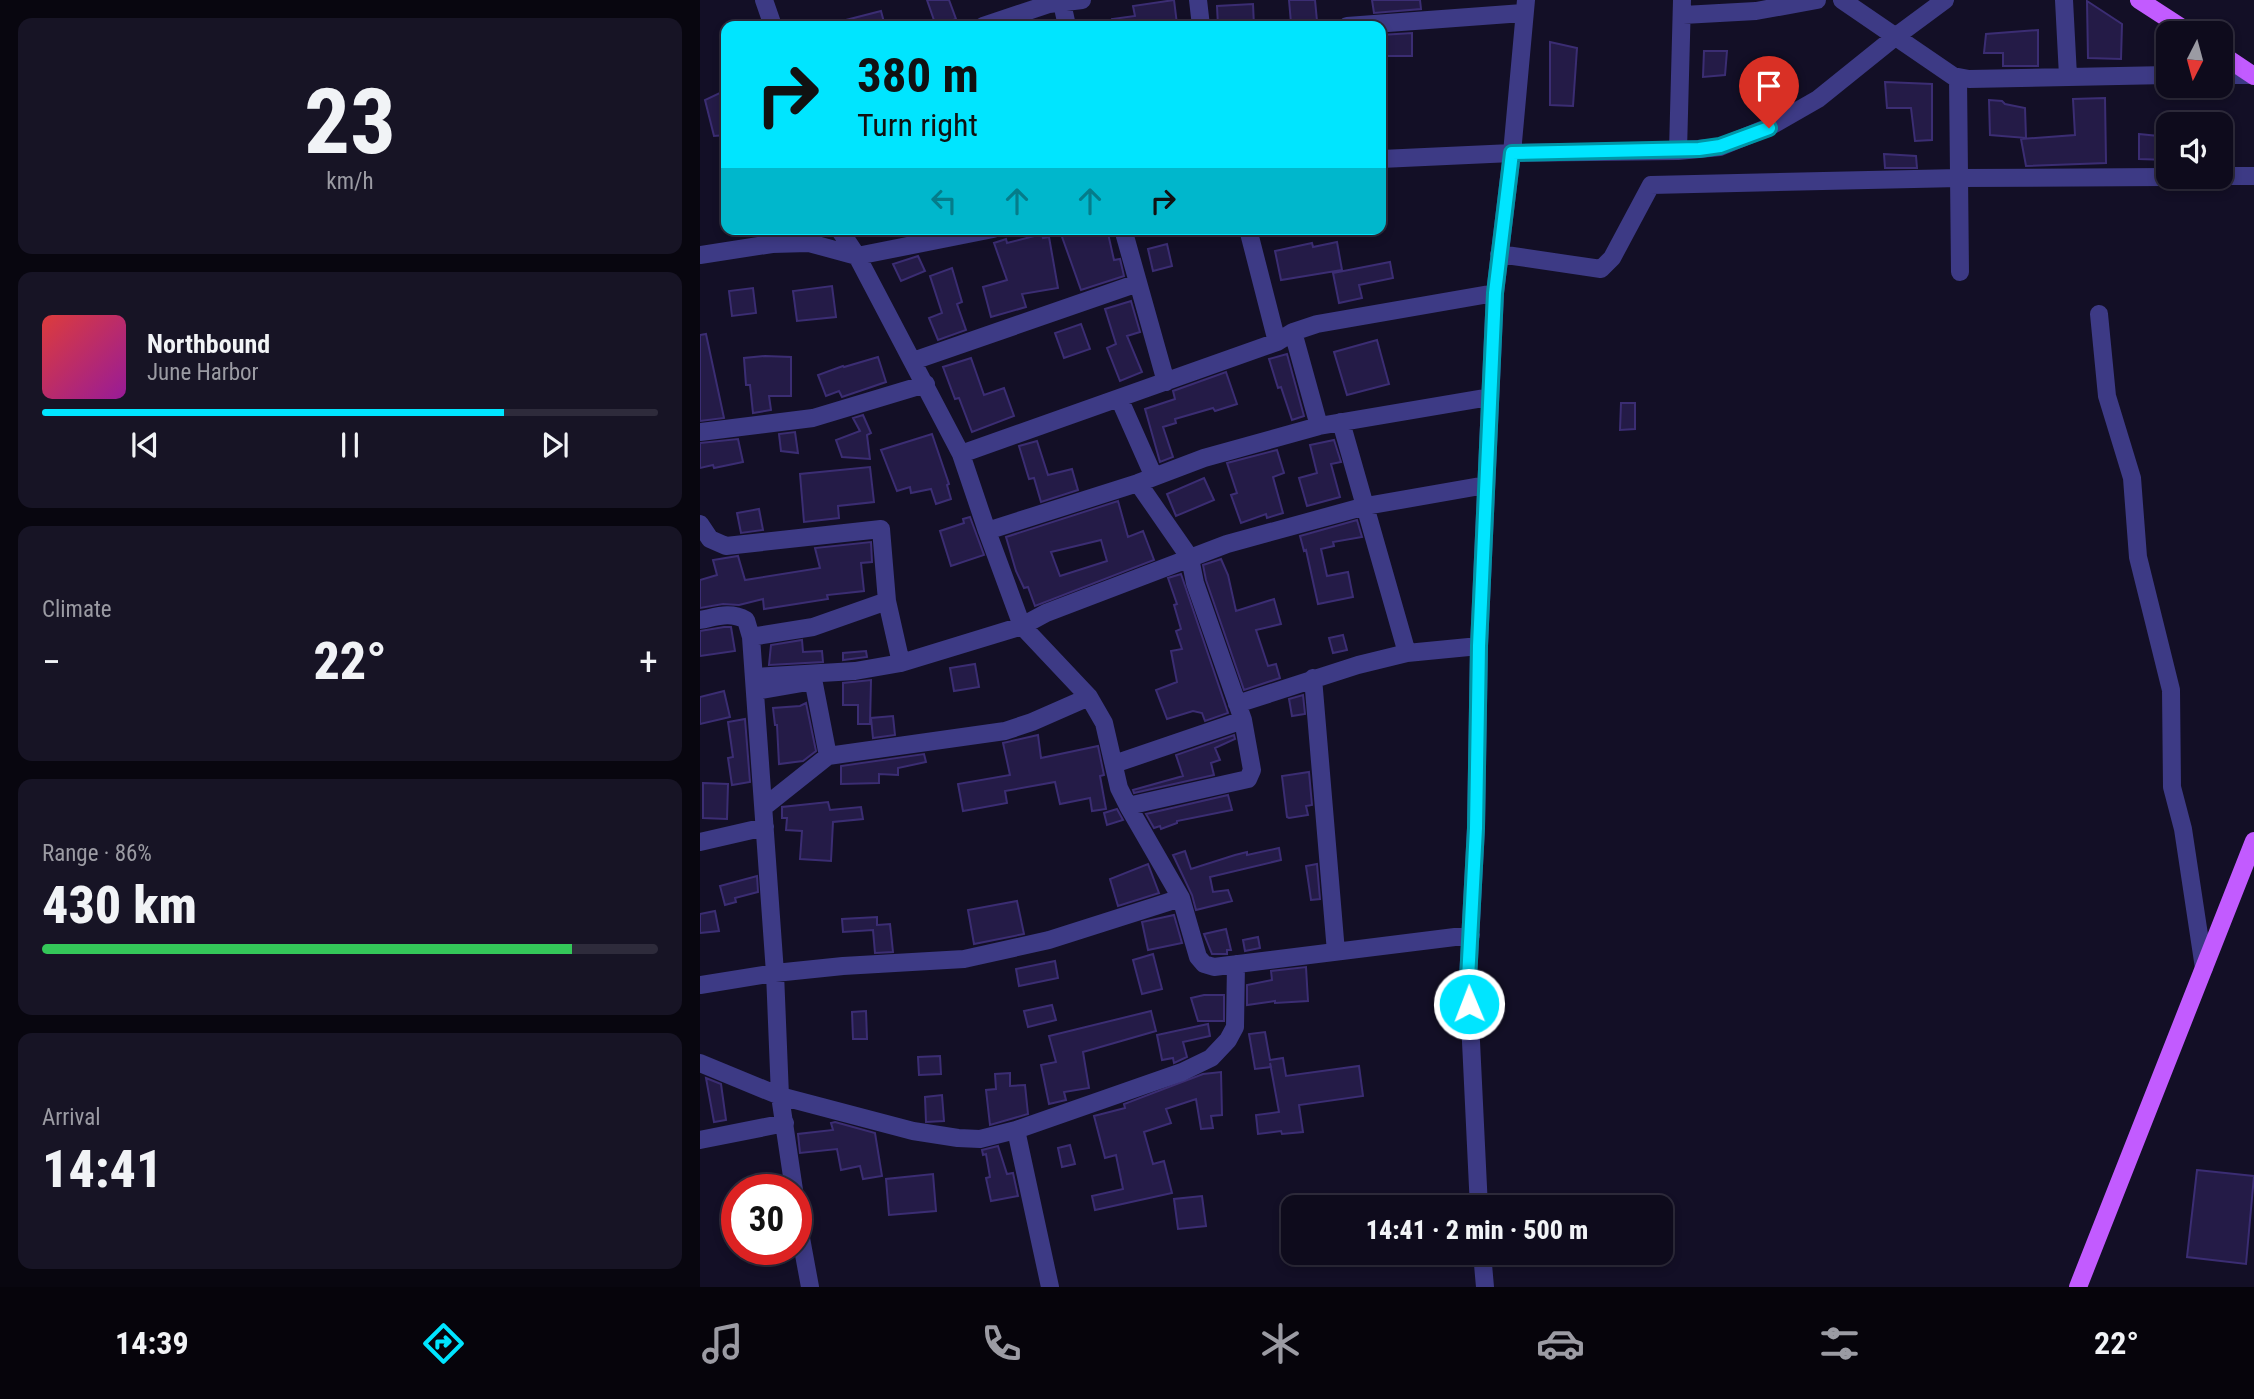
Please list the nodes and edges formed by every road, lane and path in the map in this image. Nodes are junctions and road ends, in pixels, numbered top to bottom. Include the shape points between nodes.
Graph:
1 (764, 0) edge
2 (1082, 0) edge
3 (1198, 0) edge
4 (1817, 0) edge
5 (1842, 0) edge
6 (1945, 0) edge
7 (2064, 0) edge
8 (2139, 0) edge
9 (1053, 2) edge
10 (1525, 6) edge
11 (1683, 7) edge
12 (770, 21) edge
13 (998, 21) edge
14 (1064, 21) edge
15 (1200, 21) edge
16 (2171, 21) edge
17 (1386, 22) edge
18 (1895, 37) junction
19 (2233, 62) edge
20 (2156, 75) edge
21 (2233, 75) edge
22 (2253, 75) edge
23 (2068, 76) junction
24 (1958, 77) junction
25 (1678, 150) junction
26 (1512, 153) junction
27 (1386, 159) edge
28 (2233, 176) edge
29 (2254, 176) edge
30 (2156, 177) edge
31 (1959, 178) junction
32 (843, 235) edge
33 (963, 235) edge
34 (1125, 235) edge
35 (1250, 235) edge
36 (1499, 254) junction
37 (700, 255) edge
38 (858, 256) junction
39 (1959, 272) dead end
40 (1138, 283) junction
41 (1495, 293) junction
42 (2099, 314) dead end
43 (1293, 332) junction
44 (1277, 342) junction
45 (914, 360) junction
46 (1166, 382) junction
47 (926, 384) junction
48 (1490, 397) junction
49 (1119, 398) junction
50 (1342, 422) junction
51 (1319, 426) junction
52 (700, 432) edge
53 (961, 454) junction
54 (1146, 480) junction
55 (1486, 485) junction
56 (1366, 506) junction
57 (700, 524) edge
58 (987, 531) junction
59 (1189, 558) junction
60 (887, 601) junction
61 (700, 620) edge
62 (1021, 626) junction
63 (751, 637) junction
64 (1479, 646) junction
65 (1407, 653) junction
66 (901, 663) junction
67 (1313, 678) junction
68 (754, 684) junction
69 (1089, 698) junction
70 (1240, 712) junction
71 (828, 756) junction
72 (1114, 764) junction
73 (1128, 806) junction
74 (764, 807) junction
75 (765, 827) junction
76 (2254, 841) edge
77 (700, 842) edge
78 (1181, 898) junction
79 (1471, 935) junction
80 (1336, 952) junction
81 (1236, 964) junction
82 (2204, 968) junction
83 (775, 973) junction
84 (700, 985) edge
85 (700, 1063) edge
86 (780, 1096) junction
87 (785, 1123) junction
88 (1016, 1130) junction
89 (700, 1140) edge
90 (791, 1174) edge
91 (1478, 1195) edge
92 (806, 1265) edge
93 (1483, 1265) edge
94 (810, 1287) edge
95 (1050, 1287) edge
96 (1485, 1287) edge
97 (2078, 1287) edge

1 - 12 street
2 - 9 street
3 - 15 street
4 - 11 street via 1756,11
5 - 18 street
6 - 18 street
7 - 23 street
8 - 16 main road
9 - 13 street
9 - 14 street
10 - 17 street
10 - 26 street
11 - 25 street
18 - 24 street
18 - 25 street via 1818,99 1769,128 1720,146
19 - 22 main road
20 - 23 street
21 - 22 street
23 - 24 street
24 - 31 street
25 - 26 street
26 - 27 street
26 - 36 street
28 - 29 street
30 - 31 street
31 - 36 street via 1651,185 1612,258 1601,269
31 - 39 street
32 - 38 street
33 - 38 street
34 - 40 street
35 - 44 street
36 - 41 street
37 - 38 street via 810,243
38 - 45 street
40 - 45 street
40 - 46 street
41 - 43 street
41 - 48 street
42 - 82 street via 2107,396 2132,478 2138,557 2171,690 2172,787 2183,829
43 - 44 street
43 - 51 street
44 - 46 street
45 - 47 street
46 - 49 street
47 - 52 street via 813,418
47 - 53 street
48 - 50 street
48 - 55 street
49 - 53 street
49 - 54 street
50 - 51 street
50 - 56 street
51 - 54 street via 1204,458
53 - 58 street
54 - 58 street
54 - 59 street
55 - 56 street
55 - 64 street
56 - 59 street
56 - 65 street
57 - 60 street via 710,539 726,546 881,529
58 - 62 street
59 - 62 street
59 - 70 street
60 - 63 street via 813,627
60 - 66 street
61 - 63 street via 739,615 746,620
62 - 66 street
62 - 69 street
63 - 68 street
64 - 65 street
64 - 79 street
65 - 67 street
66 - 68 street
67 - 70 street
67 - 80 street
68 - 71 street via 814,684
68 - 74 street
69 - 71 street via 1005,731
69 - 72 street via 1104,723
70 - 72 street
70 - 73 street via 1252,770 1248,779
71 - 74 street
72 - 73 street
73 - 78 street
74 - 75 street
75 - 77 street
75 - 83 street
76 - 82 main road
78 - 81 street via 1198,957 1214,967
78 - 83 street via 1049,940 964,959
79 - 80 street
79 - 91 street via 1468,979
80 - 81 street
81 - 88 street via 1235,1027 1211,1058
82 - 97 main road
83 - 84 street
83 - 86 street
85 - 86 street
86 - 87 street
86 - 88 street via 913,1131 958,1138 980,1139
87 - 89 street
87 - 90 street
88 - 95 street
92 - 94 street
93 - 96 street

